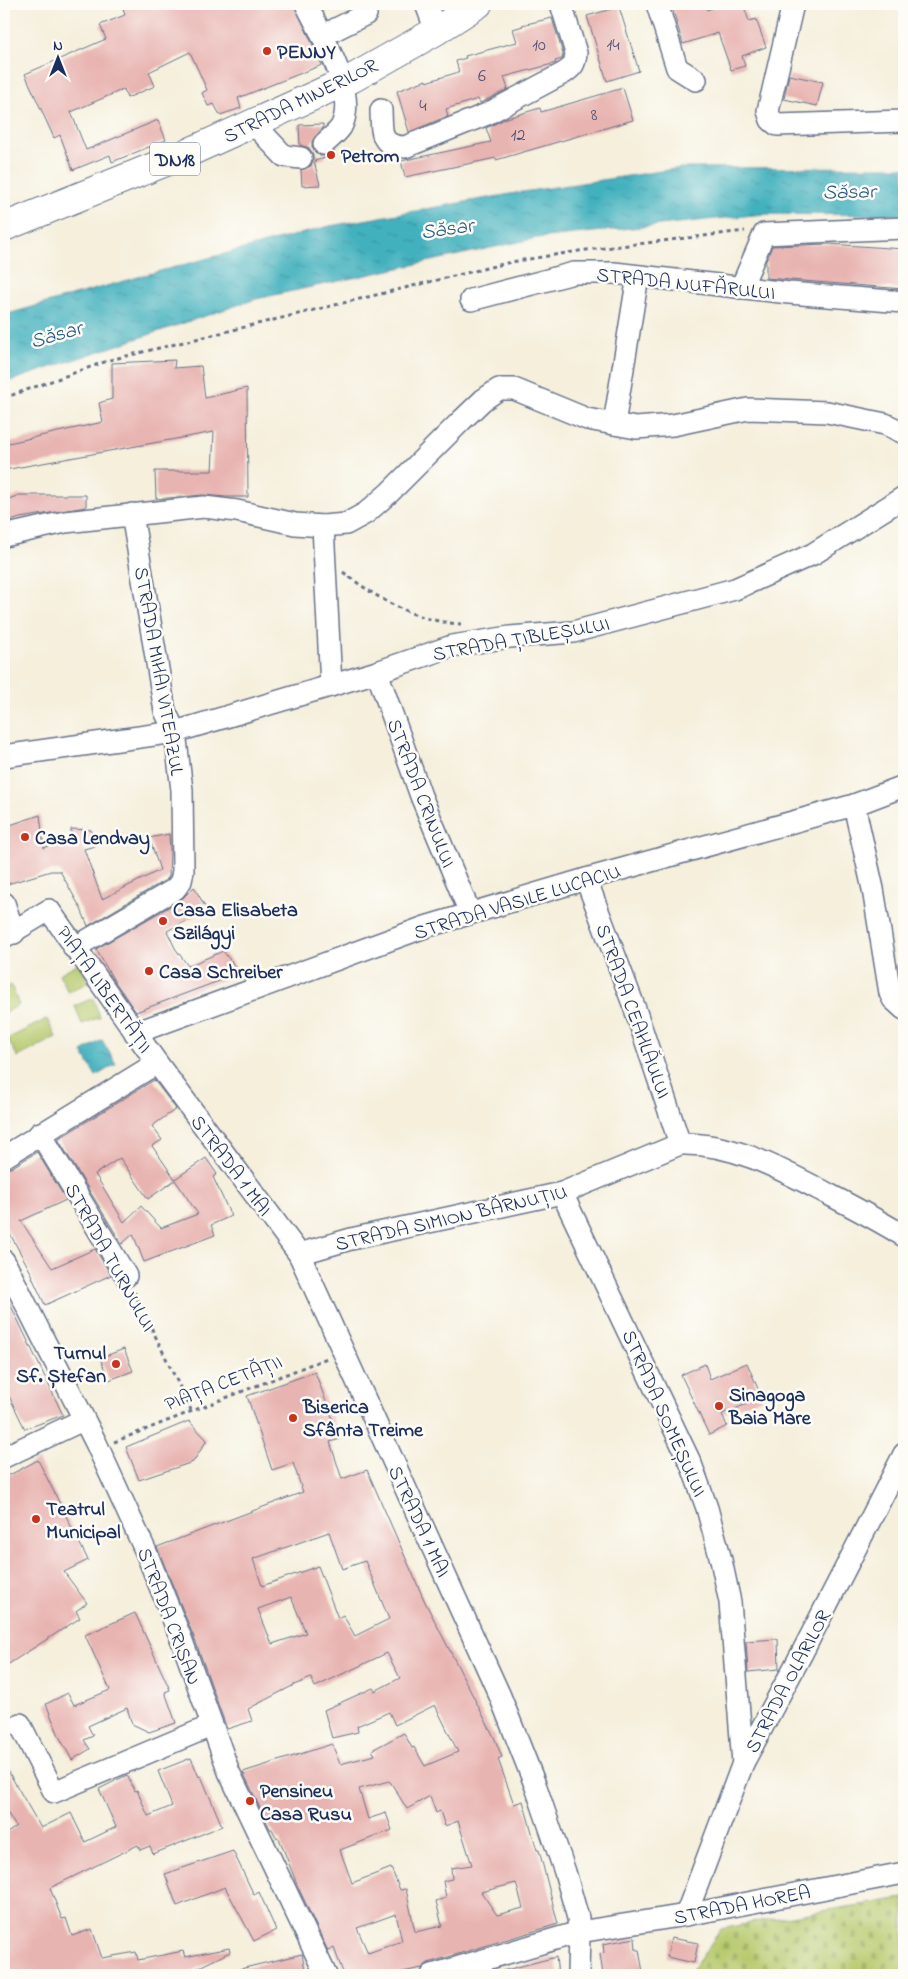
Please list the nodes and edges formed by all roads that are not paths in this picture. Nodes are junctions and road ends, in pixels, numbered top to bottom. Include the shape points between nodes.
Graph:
1 (306, 4) edge
2 (361, 4) edge
3 (426, 4) edge
4 (478, 4) edge
5 (561, 4) edge
6 (657, 4) edge
7 (793, 4) edge
8 (436, 31) junction
9 (322, 36) junction
10 (696, 80) dead end
11 (343, 82) junction
12 (381, 110) dead end
13 (904, 121) edge
14 (254, 124) junction
15 (324, 144) dead end
16 (301, 158) dead end
17 (4, 227) edge
18 (904, 228) edge
19 (638, 276) junction
20 (741, 288) junction
21 (471, 300) dead end
22 (904, 302) edge
23 (614, 424) junction
24 (904, 433) edge
25 (904, 497) edge
26 (132, 514) junction
27 (323, 526) junction
28 (4, 536) edge
29 (377, 672) junction
30 (331, 686) junction
31 (175, 732) junction
32 (4, 756) edge
33 (904, 786) edge
34 (854, 805) junction
35 (586, 879) junction
36 (4, 903) edge
37 (470, 913) junction
38 (10, 934) edge
39 (75, 947) junction
40 (904, 1009) edge
41 (135, 1033) junction
42 (157, 1063) junction
43 (40, 1134) junction
44 (680, 1144) junction
45 (4, 1157) edge
46 (562, 1192) junction
47 (904, 1236) edge
48 (299, 1254) junction
49 (4, 1261) edge
50 (126, 1276) road end
51 (83, 1420) junction
52 (904, 1454) edge
53 (4, 1457) edge
54 (20, 1724) dead end
55 (211, 1726) junction
56 (743, 1763) junction
57 (904, 1873) edge
58 (686, 1915) junction
59 (579, 1932) junction
60 (326, 1975) edge
61 (432, 1975) edge
62 (578, 1975) edge

1 - 9 street
2 - 9 street via 366,14
3 - 8 street
4 - 8 main road, STRADA MINERILOR / DN18
5 - 12 street via 576,54 572,68 564,73 486,114 405,147 393,146 384,140
6 - 10 street via 677,68
7 - 13 street via 771,94 768,111 771,120 777,125
8 - 11 main road, STRADA MINERILOR / DN18
9 - 11 street
11 - 14 main road, STRADA MINERILOR / DN18
11 - 15 street via 346,109 343,119 340,128
14 - 16 street via 284,156
14 - 17 main road, STRADA MINERILOR / DN18
18 - 20 street via 764,234
19 - 20 street, STRADA NUFĂRULUI
19 - 21 street, STRADA NUFĂRULUI via 574,273
19 - 23 street
20 - 22 street, STRADA NUFĂRULUI
23 - 24 street via 636,428 673,425 748,409 827,412 885,424
23 - 27 street via 587,419 514,389 499,389 483,400 366,513 346,524
25 - 29 street, STRADA ȚIBLEȘULUI via 813,554 735,589 573,632 452,646
26 - 27 street via 204,507
26 - 28 street via 65,522
26 - 31 street, STRADA MIHAI VITEAZUL via 166,711
27 - 30 street
29 - 30 street, STRADA ȚIBLEȘULUI
29 - 37 street, STRADA CRINULUI via 421,796
30 - 31 street, STRADA ȚIBLEȘULUI
31 - 32 street, STRADA ȚIBLEȘULUI
31 - 39 street, STRADA MIHAI VITEAZUL via 182,790 181,881 166,896
33 - 34 street, STRADA VASILE LUCACIU
34 - 35 street, STRADA VASILE LUCACIU
34 - 40 street via 873,888 890,993
35 - 37 street, STRADA VASILE LUCACIU
35 - 44 street, STRADA CEAHLĂULUI via 635,1009
36 - 38 street
37 - 41 street, STRADA VASILE LUCACIU
38 - 39 street, PIAȚA LIBERTĂȚII via 49,910
39 - 41 street, PIAȚA LIBERTĂȚII
41 - 42 street, PIAȚA LIBERTĂȚII
42 - 43 street, PIAȚA LIBERTĂȚII
42 - 48 street, STRADA 1 MAI
43 - 45 street, PIAȚA LIBERTĂȚII
43 - 50 street, STRADA TURNULUI
44 - 46 street, STRADA SIMION BĂRNUȚIU
44 - 47 street, STRADA SIMION BĂRNUȚIU via 703,1145 767,1162
46 - 48 street, STRADA SIMION BĂRNUȚIU via 351,1239
46 - 56 street, STRADA SOMEȘULUI via 691,1464 707,1508 730,1602
48 - 59 street, STRADA 1 MAI via 500,1696 562,1864
49 - 51 street, STRADA CRIȘAN
51 - 53 street
51 - 55 street, STRADA CRIȘAN via 146,1552 182,1641
52 - 56 street, STRADA OLARILOR
54 - 55 street via 54,1792
55 - 60 street, STRADA CRIȘAN via 229,1772
56 - 58 street, STRADA OLARILOR
57 - 58 street, STRADA HOREA
58 - 59 street, STRADA HOREA
59 - 61 street, STRADA HOREA
59 - 62 street, STRADA 1 MAI

